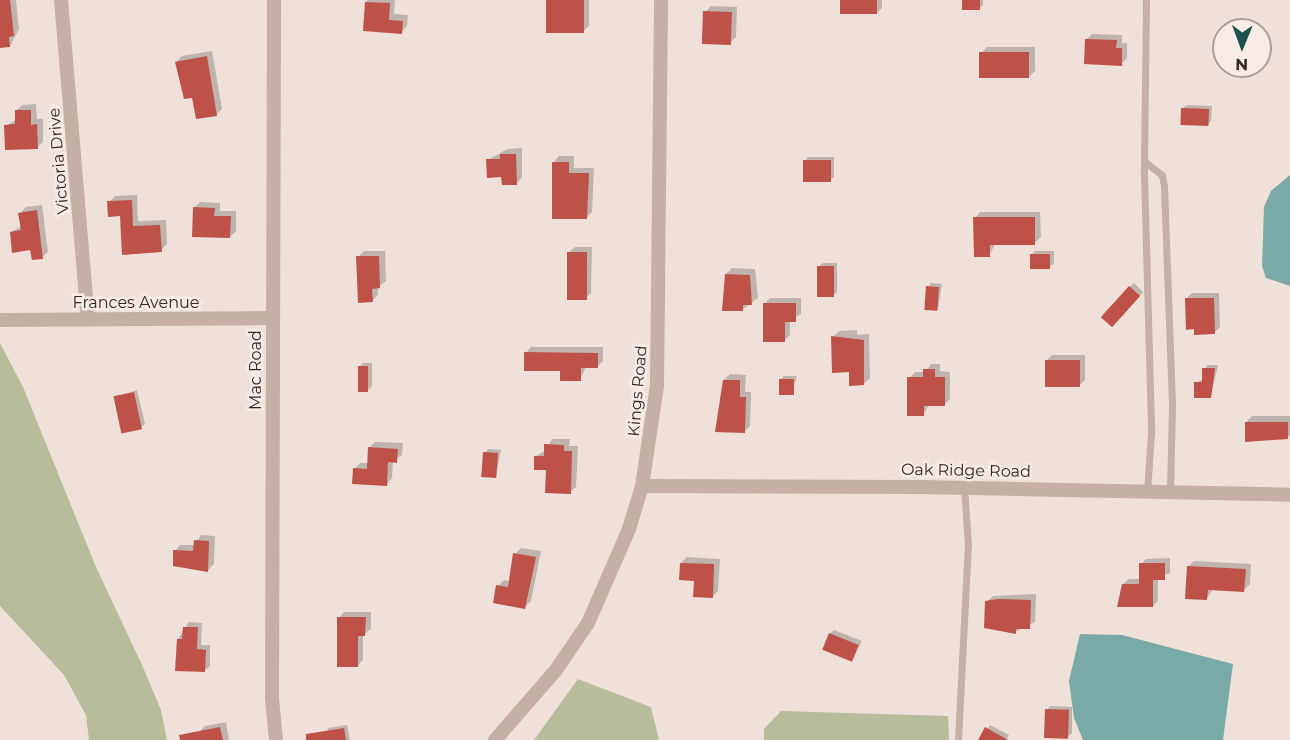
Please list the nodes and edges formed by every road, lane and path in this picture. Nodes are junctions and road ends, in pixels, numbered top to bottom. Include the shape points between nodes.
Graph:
1 (61, 0) edge
2 (274, 0) edge
3 (661, 0) edge
4 (1146, 0) edge
5 (1144, 162) junction
6 (272, 318) junction
7 (88, 319) junction
8 (0, 320) edge
9 (642, 486) junction
10 (964, 487) junction
11 (1147, 493) junction
12 (1170, 493) junction
13 (1290, 495) edge
14 (276, 740) edge
15 (495, 740) edge
16 (958, 740) edge

1 - 7 street, Victoria Drive
2 - 6 street, Mac Road
3 - 9 street, Kings Road via 657,386
4 - 5 lane
5 - 11 lane via 1151,433
5 - 12 lane via 1162,174 1164,186 1172,404
6 - 7 street, Frances Avenue
6 - 14 street, Mac Road via 272,698
7 - 8 street, Frances Avenue
9 - 10 street, Oak Ridge Road
9 - 15 street, Kings Road via 629,529 588,623 556,670
10 - 11 street, Oak Ridge Road
10 - 16 lane via 968,545
11 - 12 street, Oak Ridge Road
12 - 13 street, Oak Ridge Road

